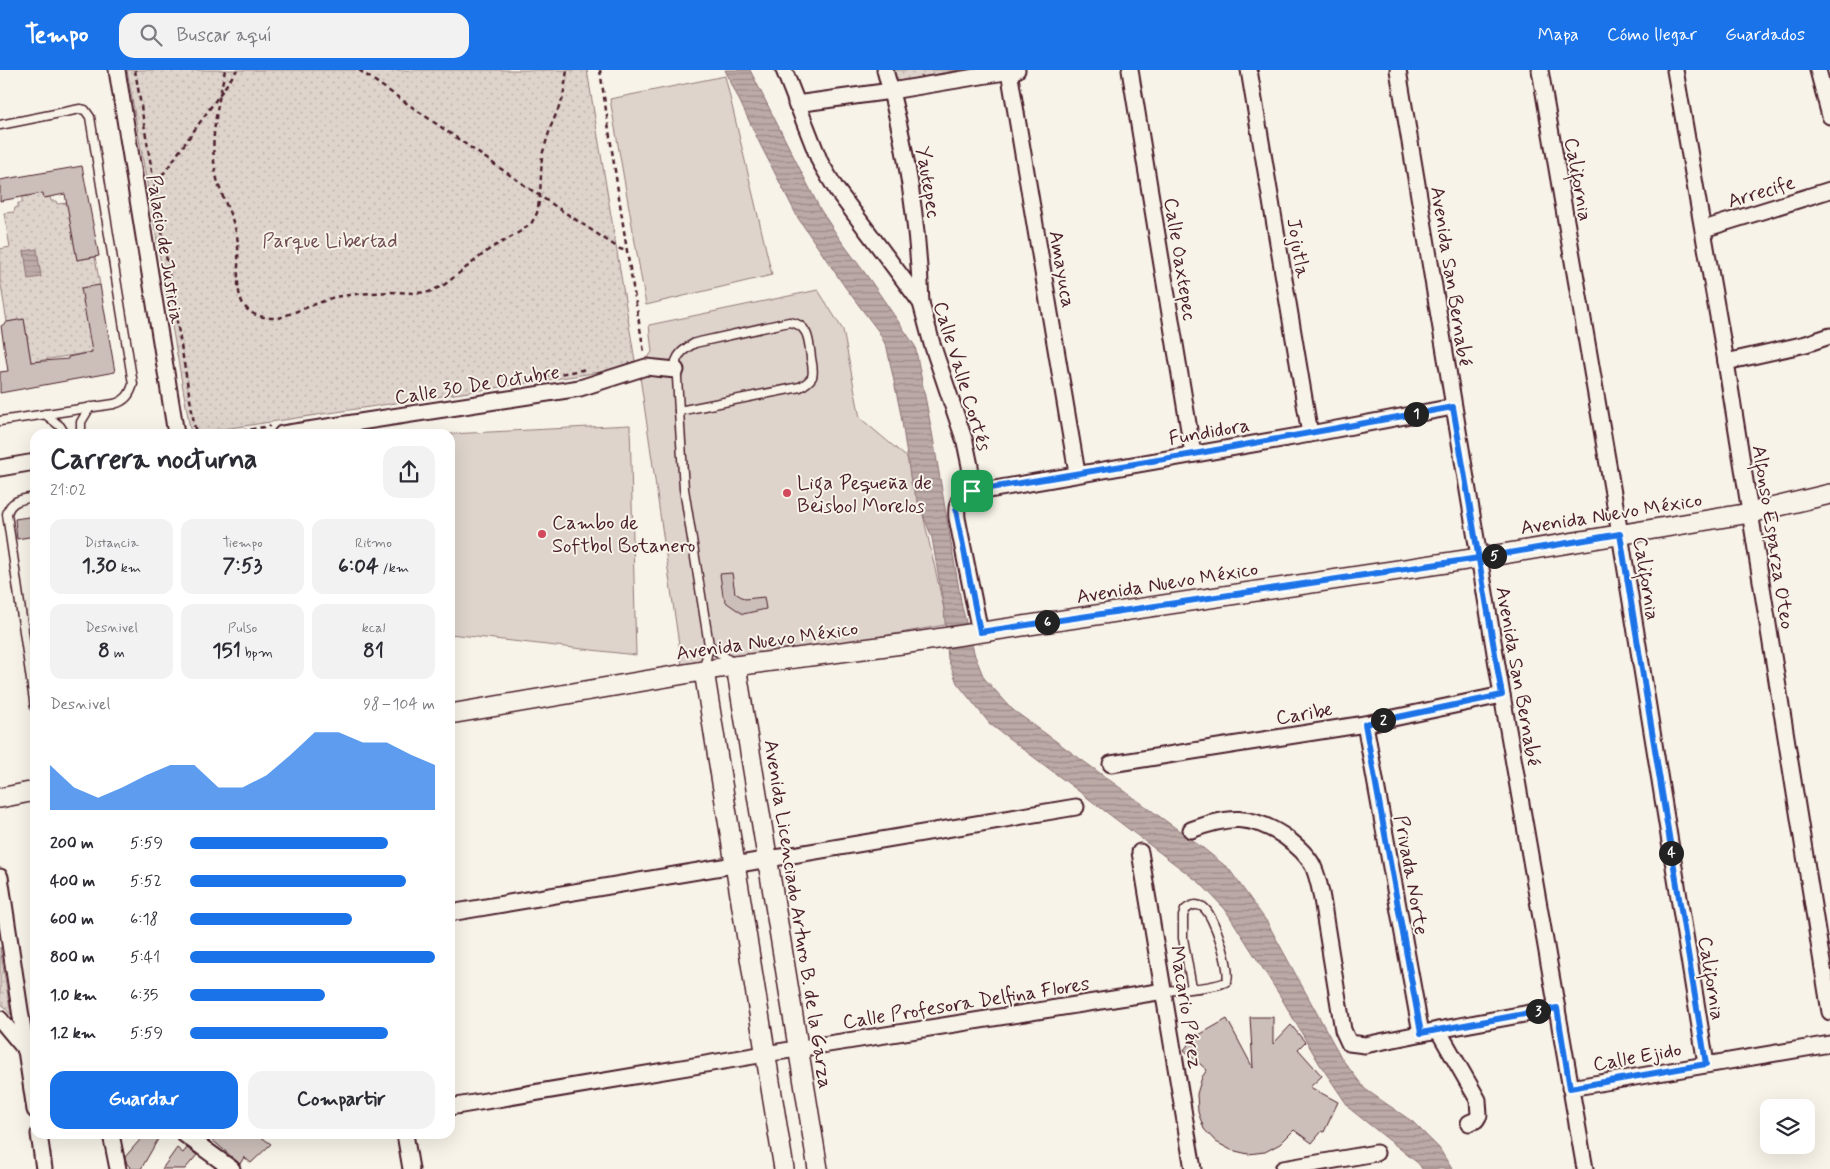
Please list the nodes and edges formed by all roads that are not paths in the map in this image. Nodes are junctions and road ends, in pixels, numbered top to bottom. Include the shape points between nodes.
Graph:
1 (117, 70) edge
2 (784, 70) edge
3 (886, 70) edge
4 (1130, 70) edge
5 (1249, 70) edge
6 (1398, 70) edge
7 (1540, 70) edge
8 (1676, 70) edge
9 (1818, 70) edge
10 (1013, 71) edge
11 (891, 91) junction
12 (796, 104) junction
13 (1830, 116) edge
14 (0, 125) edge
15 (1830, 190) edge
16 (1704, 229) junction
17 (921, 303) junction
18 (1830, 336) edge
19 (1726, 362) junction
20 (676, 370) junction
21 (90, 407) junction
22 (1453, 407) junction
23 (679, 411) junction
24 (45, 414) junction
25 (0, 421) edge
26 (62, 429) edge
27 (81, 429) edge
28 (175, 429) edge
29 (320, 429) edge
30 (1310, 434) junction
31 (1194, 454) junction
32 (30, 463) edge
33 (0, 468) edge
34 (1077, 473) junction
35 (972, 491) junction
36 (1830, 494) edge
37 (30, 498) edge
38 (1750, 513) junction
39 (1620, 534) junction
40 (1479, 558) junction
41 (977, 633) junction
42 (709, 645) junction
43 (736, 666) junction
44 (704, 671) junction
45 (30, 673) edge
46 (1502, 695) junction
47 (455, 713) edge
48 (1365, 724) junction
49 (1111, 764) dead end
50 (30, 792) edge
51 (0, 798) edge
52 (1076, 807) dead end
53 (1191, 830) dead end
54 (1140, 852) dead end
55 (768, 859) junction
56 (735, 865) junction
57 (0, 877) edge
58 (455, 912) edge
59 (1192, 988) junction
60 (1164, 991) junction
61 (1557, 1008) junction
62 (1830, 1012) edge
63 (0, 1019) edge
64 (1438, 1030) junction
65 (1421, 1033) junction
66 (1830, 1044) edge
67 (798, 1048) junction
68 (26, 1049) junction
69 (765, 1054) junction
70 (1706, 1064) junction
71 (30, 1076) edge
72 (1570, 1088) junction
73 (455, 1106) edge
74 (1469, 1123) dead end
75 (40, 1139) edge
76 (112, 1139) edge
77 (191, 1139) edge
78 (406, 1139) edge
79 (1376, 1153) dead end
80 (44, 1169) edge
81 (118, 1169) edge
82 (232, 1169) edge
83 (411, 1169) edge
84 (784, 1169) edge
85 (818, 1169) edge
86 (1193, 1169) edge
87 (1283, 1169) edge
88 (1585, 1169) edge

1 - 28 street, Palacio de Justicia
2 - 12 street, Calle Valle Cortés
3 - 11 street, Yautepec
4 - 31 street, Calle Oaxtepec
5 - 30 street, Jojutla
6 - 22 street, Avenida San Bernabé
7 - 39 street, California
8 - 16 street, Alfonso Esparza Oteo
9 - 13 street
10 - 11 street
10 - 34 street, Amayuca
11 - 12 street
11 - 17 street, Yautepec via 915,214
12 - 17 street, Calle Valle Cortés via 820,162 836,189
14 - 21 lane via 80,109 90,117 133,384 131,393 121,402
15 - 16 street, Arrecife
16 - 19 street, Alfonso Esparza Oteo
17 - 35 street, Calle Valle Cortés via 965,442
18 - 19 street
19 - 38 street, Alfonso Esparza Oteo
20 - 23 lane
20 - 23 lane via 678,357 695,343 788,322 796,323 809,339 813,372 800,387
20 - 29 street, Calle 30 De Octubre via 646,367 580,388
21 - 24 lane
21 - 27 lane via 81,422
22 - 30 street, Fundidora
22 - 40 street, Avenida San Bernabé
23 - 42 lane via 684,489
24 - 25 lane
24 - 26 lane
30 - 31 street, Fundidora
31 - 34 street, Fundidora
32 - 33 street
34 - 35 street, Fundidora
35 - 41 street via 961,497 956,510
36 - 38 street, Avenida Nuevo México
37 - 45 lane via 8,506 7,514
38 - 39 street, Avenida Nuevo México
38 - 62 street, Alfonso Esparza Oteo
39 - 40 street, Avenida Nuevo México
39 - 70 street, California
40 - 41 street, Avenida Nuevo México
40 - 46 street, Avenida San Bernabé
41 - 43 street, Avenida Nuevo México
42 - 43 lane
42 - 44 lane
43 - 44 street, Avenida Nuevo México
43 - 55 street, Avenida Licenciado Arturo B. de la Garza
44 - 47 street, Avenida Nuevo México
44 - 56 street
46 - 48 street, Caribe
46 - 61 street, Avenida San Bernabé
48 - 49 street, Caribe
48 - 65 street, Privada Norte
50 - 51 street
52 - 55 street
53 - 65 street via 1225,820 1247,819 1268,826 1291,841 1308,858 1320,889 1343,1030 1349,1043 1365,1045
54 - 60 street, Macario Pérez
55 - 56 street
55 - 67 street, Avenida Licenciado Arturo B. de la Garza
56 - 58 street
56 - 69 street
57 - 68 street
59 - 59 lane, Calle Profesora Delfina Flores via 1223,984 1227,982 1228,974 1220,942 1207,911 1202,906 1192,905 1185,910 1182,926
59 - 60 lane, Calle Profesora Delfina Flores
60 - 67 street, Calle Profesora Delfina Flores
60 - 86 street, Macario Pérez
61 - 64 street
61 - 72 street, Avenida San Bernabé
63 - 68 street
64 - 65 street
64 - 74 street via 1478,1100 1479,1115
66 - 70 street, Calle Ejido
67 - 69 street, Calle Profesora Delfina Flores
67 - 85 street, Avenida Licenciado Arturo B. de la Garza
68 - 71 street
69 - 73 street, Calle Profesora Delfina Flores
69 - 84 street
70 - 72 street, Calle Ejido
72 - 88 street, Avenida San Bernabé
75 - 80 street
76 - 81 street
77 - 82 street
78 - 83 street
79 - 87 street

